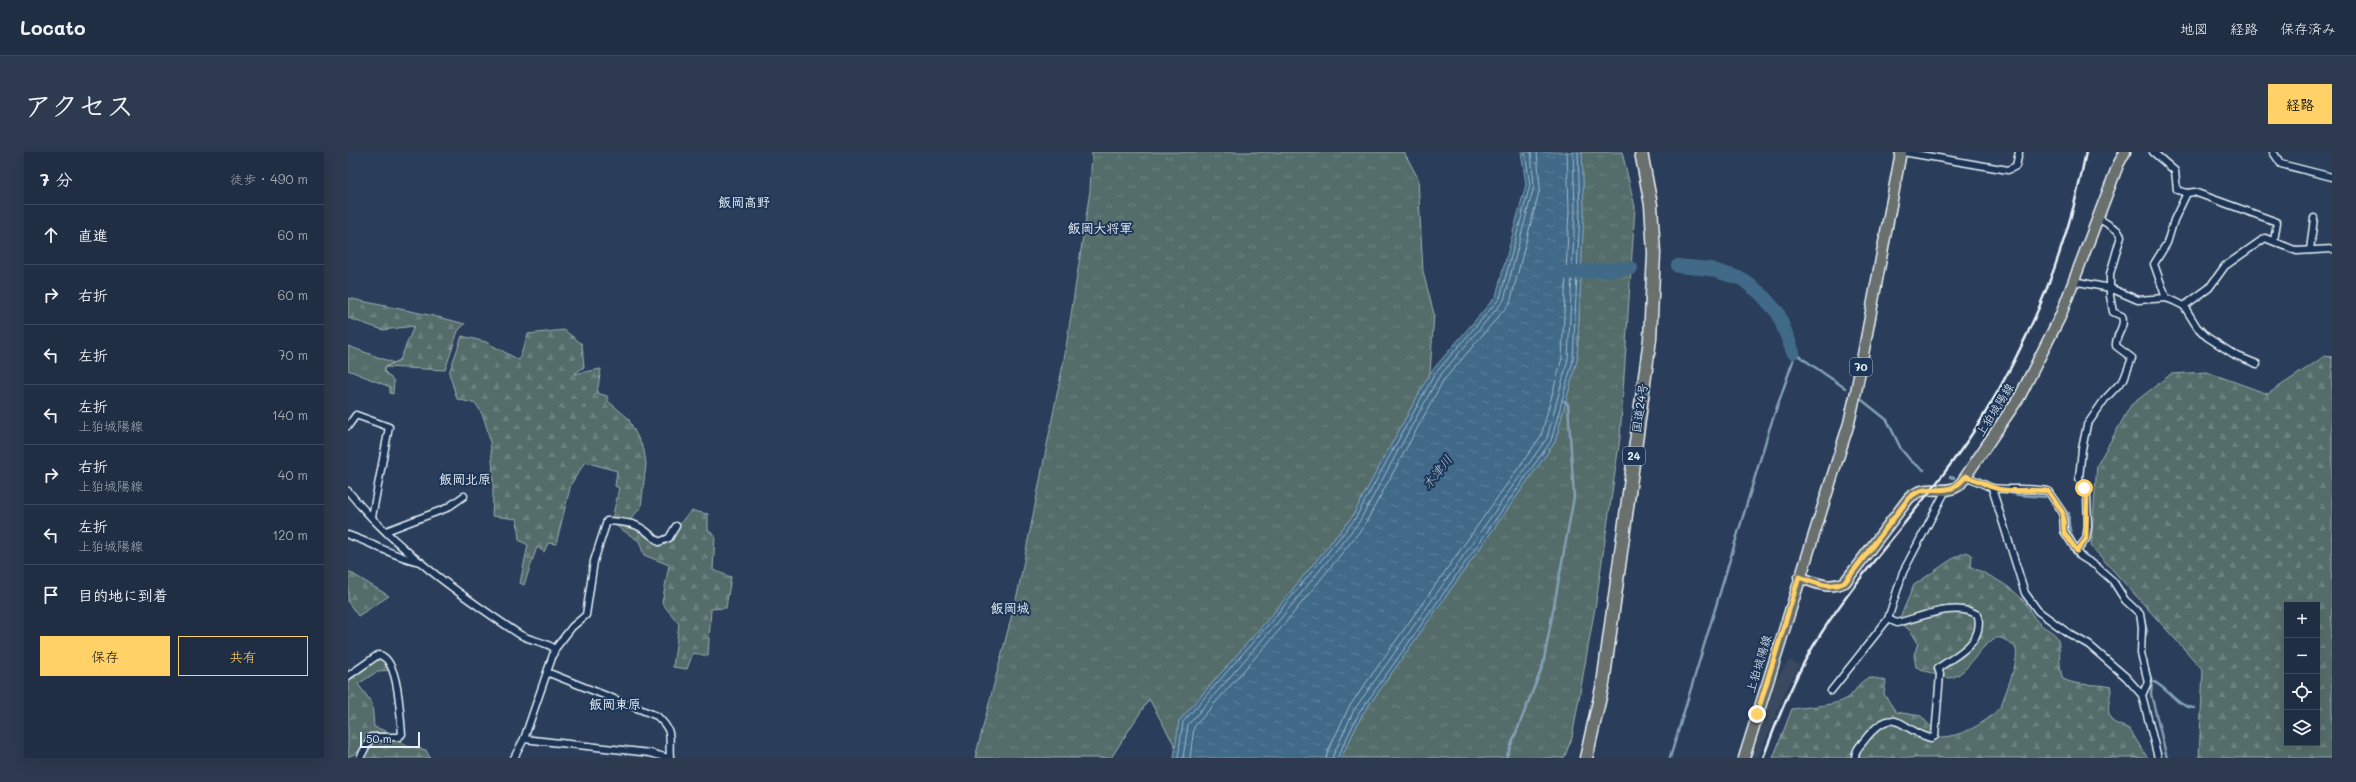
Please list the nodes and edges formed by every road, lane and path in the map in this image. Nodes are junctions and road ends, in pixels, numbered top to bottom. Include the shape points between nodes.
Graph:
1 (1641, 152) edge
2 (1902, 152) edge
3 (2019, 152) edge
4 (2125, 152) edge
5 (2153, 152) edge
6 (2273, 152) edge
7 (2332, 177) edge
8 (2187, 193) junction
9 (2098, 218) junction
10 (2314, 218) dead end
11 (2274, 241) junction
12 (2332, 249) edge
13 (2310, 250) junction
14 (2074, 281) junction
15 (2110, 288) junction
16 (2166, 298) junction
17 (2184, 306) junction
18 (2257, 364) dead end
19 (348, 426) edge
20 (1966, 476) junction
21 (1992, 488) junction
22 (1946, 490) junction
23 (348, 491) edge
24 (464, 496) dead end
25 (372, 517) junction
26 (676, 526) dead end
27 (386, 531) junction
28 (348, 535) edge
29 (2077, 551) junction
30 (423, 562) junction
31 (1799, 577) junction
32 (1888, 618) junction
33 (555, 649) junction
34 (548, 673) junction
35 (348, 676) edge
36 (1831, 691) dead end
37 (2142, 695) junction
38 (524, 739) junction
39 (360, 758) edge
40 (514, 758) edge
41 (669, 758) edge
42 (1586, 758) edge
43 (1744, 758) edge
44 (1855, 758) edge
45 (2158, 758) edge

1 - 42 highway, 国道24号 / 24 via 1651,205 1654,253 1650,339 1602,684
2 - 3 street via 2008,170 2016,166
2 - 31 main road, 上狛城陽線 / 70 via 1849,423
4 - 9 main road, 上狛城陽線
5 - 8 street via 2175,171 2177,190
6 - 7 street via 2281,164
8 - 11 street via 2194,192 2277,222
8 - 16 street via 2174,220 2167,243 2154,264
9 - 14 main road, 上狛城陽線
9 - 15 street via 2117,230 2121,236 2110,274
10 - 13 street
11 - 13 street via 2297,251
11 - 17 street via 2265,238 2225,266 2209,288
12 - 13 street
14 - 15 street
14 - 20 main road, 上狛城陽線 via 2060,317 2020,396
15 - 16 street via 2138,300
15 - 29 street via 2113,312 2122,316 2124,321 2115,340 2116,346 2132,358 2124,379 2088,425 2079,478 2087,496 2088,526 2086,539
16 - 17 street
17 - 18 street via 2197,327 2207,337 2235,355
19 - 25 street via 356,415 389,427
20 - 21 street
20 - 22 main road, 上狛城陽線 via 1958,486
21 - 29 street via 2033,488 2048,491 2063,513 2064,532
21 - 37 street via 2025,593 2038,612 2089,645 2126,677
22 - 31 main road via 1922,489 1909,498 1845,582 1835,587 1825,586
22 - 32 street via 1903,572
23 - 25 street
24 - 27 street via 451,506
25 - 27 street
26 - 33 street via 669,538 659,542 639,526 607,521 594,561 586,615 572,626
27 - 30 street
28 - 30 street via 377,545 398,556
29 - 37 street via 2113,581 2125,600 2140,614 2140,653 2148,682
30 - 33 street via 465,598 521,635
31 - 43 main road, 上狛城陽線 / 70
32 - 36 street
32 - 44 street via 1897,623 1956,609 1969,609 1978,615 1980,625 1973,643 1938,668 1940,674 1935,736 1925,736 1900,722 1889,720 1871,732 1857,749
33 - 34 street
34 - 38 street
34 - 41 street via 657,716 670,732
35 - 39 street via 378,655 386,658 394,669 402,734 399,737 371,737
37 - 45 street
38 - 40 street
38 - 41 street via 650,753

